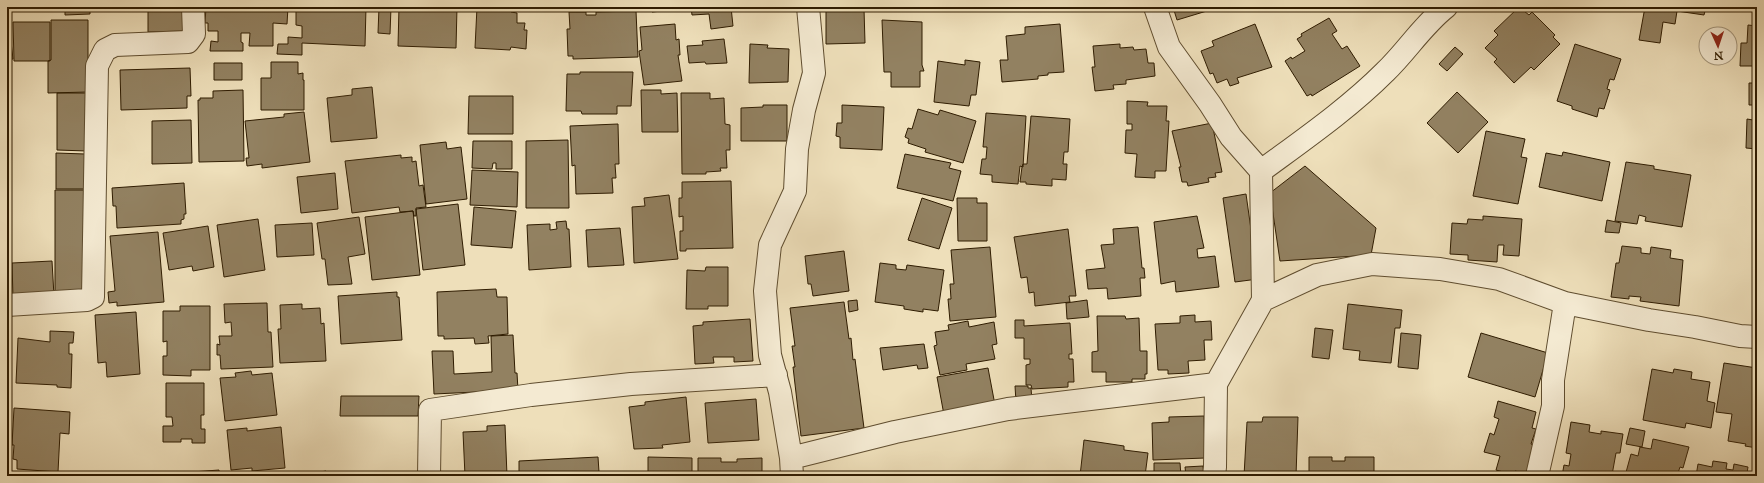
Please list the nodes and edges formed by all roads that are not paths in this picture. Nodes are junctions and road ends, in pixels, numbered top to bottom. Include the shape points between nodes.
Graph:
1 (193, 7) edge
2 (808, 7) edge
3 (1155, 7) edge
4 (1446, 7) edge
5 (1261, 171) junction
6 (1263, 300) junction
7 (1565, 303) junction
8 (7, 306) edge
9 (1757, 337) edge
10 (776, 375) junction
11 (1216, 384) junction
12 (792, 467) edge
13 (429, 476) edge
14 (1214, 476) edge
15 (1537, 476) edge

1 - 8 street via 194,34 188,42 116,45 105,50 96,66 93,297 87,300
2 - 10 street via 814,73 797,149 795,191 770,245 765,291 770,355
3 - 5 street via 1169,47 1231,137
4 - 5 street via 1432,18 1386,72 1330,120
5 - 6 street
6 - 7 street via 1317,275 1372,264 1440,269 1499,278
6 - 11 street
7 - 9 street via 1649,320
7 - 15 street via 1553,380 1553,406
10 - 12 street
10 - 13 street via 631,384 430,410
11 - 12 street via 1008,409 895,432
11 - 14 street

